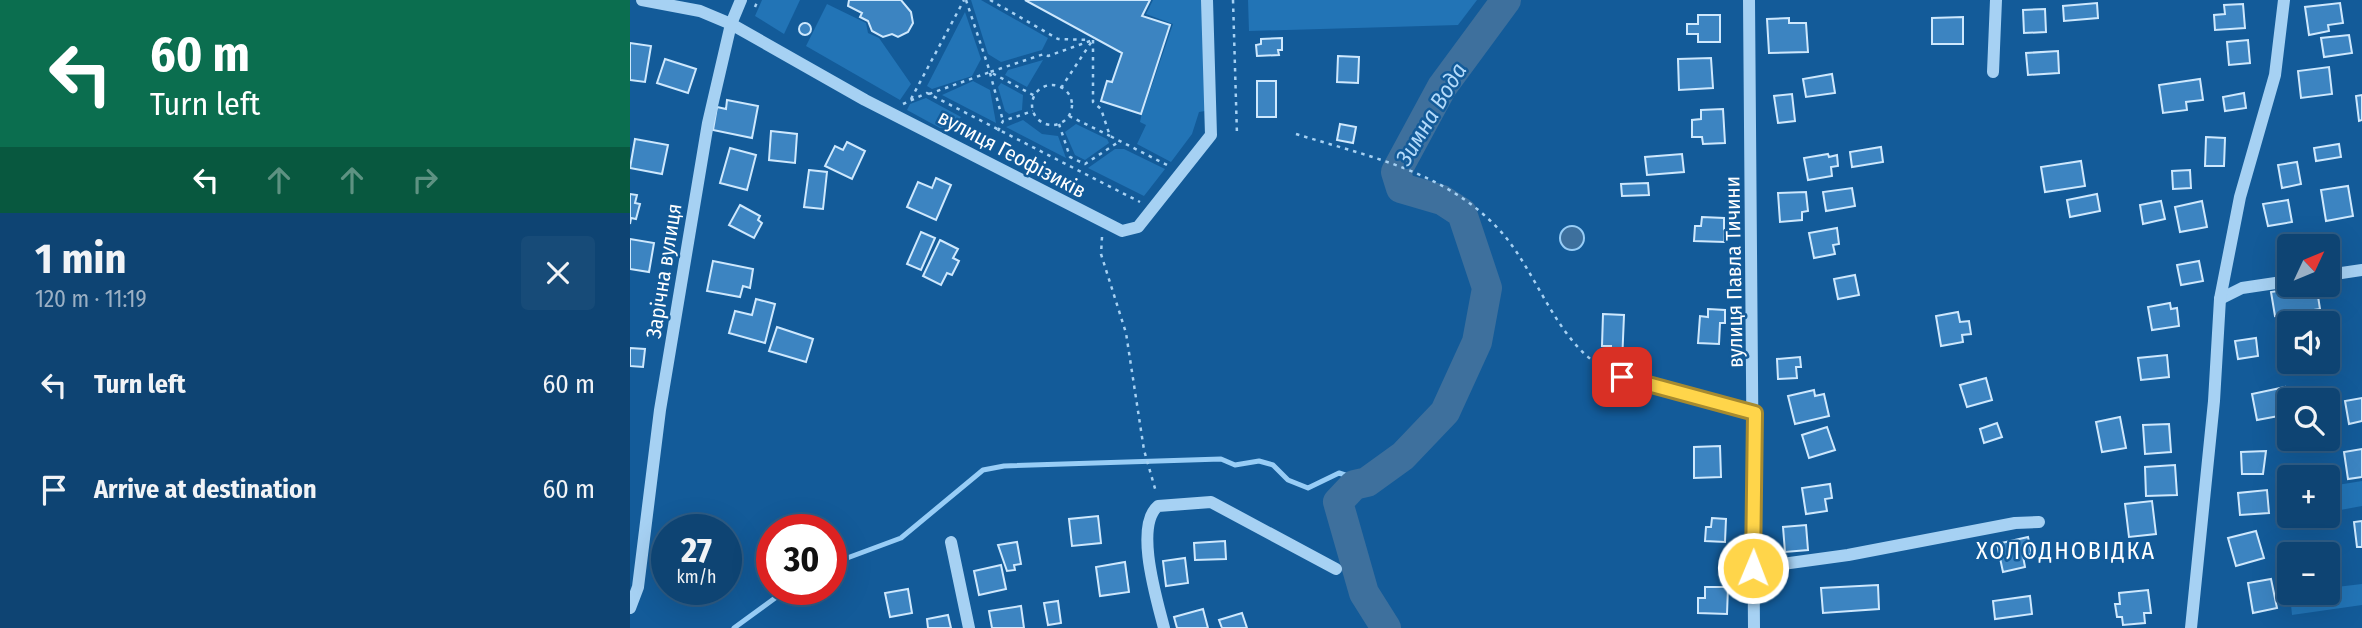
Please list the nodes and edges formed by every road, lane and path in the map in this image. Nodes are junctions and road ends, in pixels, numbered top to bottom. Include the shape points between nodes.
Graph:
1 (642, 0) edge
2 (741, 0) edge
3 (965, 0) edge
4 (990, 0) edge
5 (1208, 0) edge
6 (1233, 0) edge
7 (1749, 0) edge
8 (1996, 0) edge
9 (2284, 0) edge
10 (664, 2) edge
11 (731, 24) junction
12 (1093, 39) junction
13 (990, 72) junction
14 (1993, 72) dead end
15 (1062, 88) junction
16 (929, 94) junction
17 (1035, 96) junction
18 (910, 101) junction
19 (903, 104) dead end
20 (1033, 111) junction
21 (1069, 116) junction
22 (1003, 121) junction
23 (1059, 124) junction
24 (998, 131) junction
25 (1296, 134) dead end
26 (1110, 135) junction
27 (1237, 135) dead end
28 (1120, 141) junction
29 (1172, 167) dead end
30 (1153, 208) junction
31 (1102, 223) junction
32 (2362, 270) edge
33 (2340, 273) edge
34 (2277, 283) edge
35 (2220, 299) junction
36 (1622, 377) joint
37 (1755, 413) junction
38 (1158, 506) junction
39 (2039, 522) dead end
40 (951, 542) dead end
41 (1753, 568) junction
42 (1336, 569) dead end
43 (630, 608) edge
44 (969, 628) edge
45 (1164, 628) edge
46 (1754, 628) edge
47 (2191, 628) edge

1 - 10 street, вулиця Геофізиків
2 - 11 street, Зарічна вулиця
3 - 13 path
3 - 18 path
4 - 12 path via 1058,39
5 - 30 street, вулиця Геофізиків via 1211,135
6 - 27 path
7 - 37 street, вулиця Павла Тичини
8 - 14 street
9 - 35 street via 2275,75 2240,197
10 - 11 street, вулиця Геофізиків
11 - 31 street, вулиця Геофізиків via 865,100
11 - 43 street, Зарічна вулиця via 708,123 660,410 638,587
12 - 13 path
12 - 15 path
12 - 26 path via 1093,102 1101,109
13 - 16 path
13 - 17 path
13 - 22 path
15 - 17 path via 1044,88
15 - 21 path via 1071,100
16 - 18 path
16 - 24 path
17 - 20 path
18 - 19 path
20 - 22 path
20 - 23 path via 1043,123
21 - 23 path
21 - 26 path
22 - 24 path
23 - 28 path via 1070,157 1085,164
24 - 30 path
25 - 36 path via 1420,173 1450,188 1504,235 1585,354
26 - 28 path
28 - 29 path
30 - 31 street, вулиця Геофізиків via 1138,227 1122,231
31 - 38 path via 1101,254 1126,333 1144,450
32 - 33 street
34 - 35 street via 2242,288
35 - 47 street
36 - 37 street
37 - 41 street, вулиця Павла Тичини
38 - 42 street via 1211,502
38 - 45 street via 1148,520 1147,536
39 - 41 street
40 - 44 street
41 - 46 street, вулиця Павла Тичини

